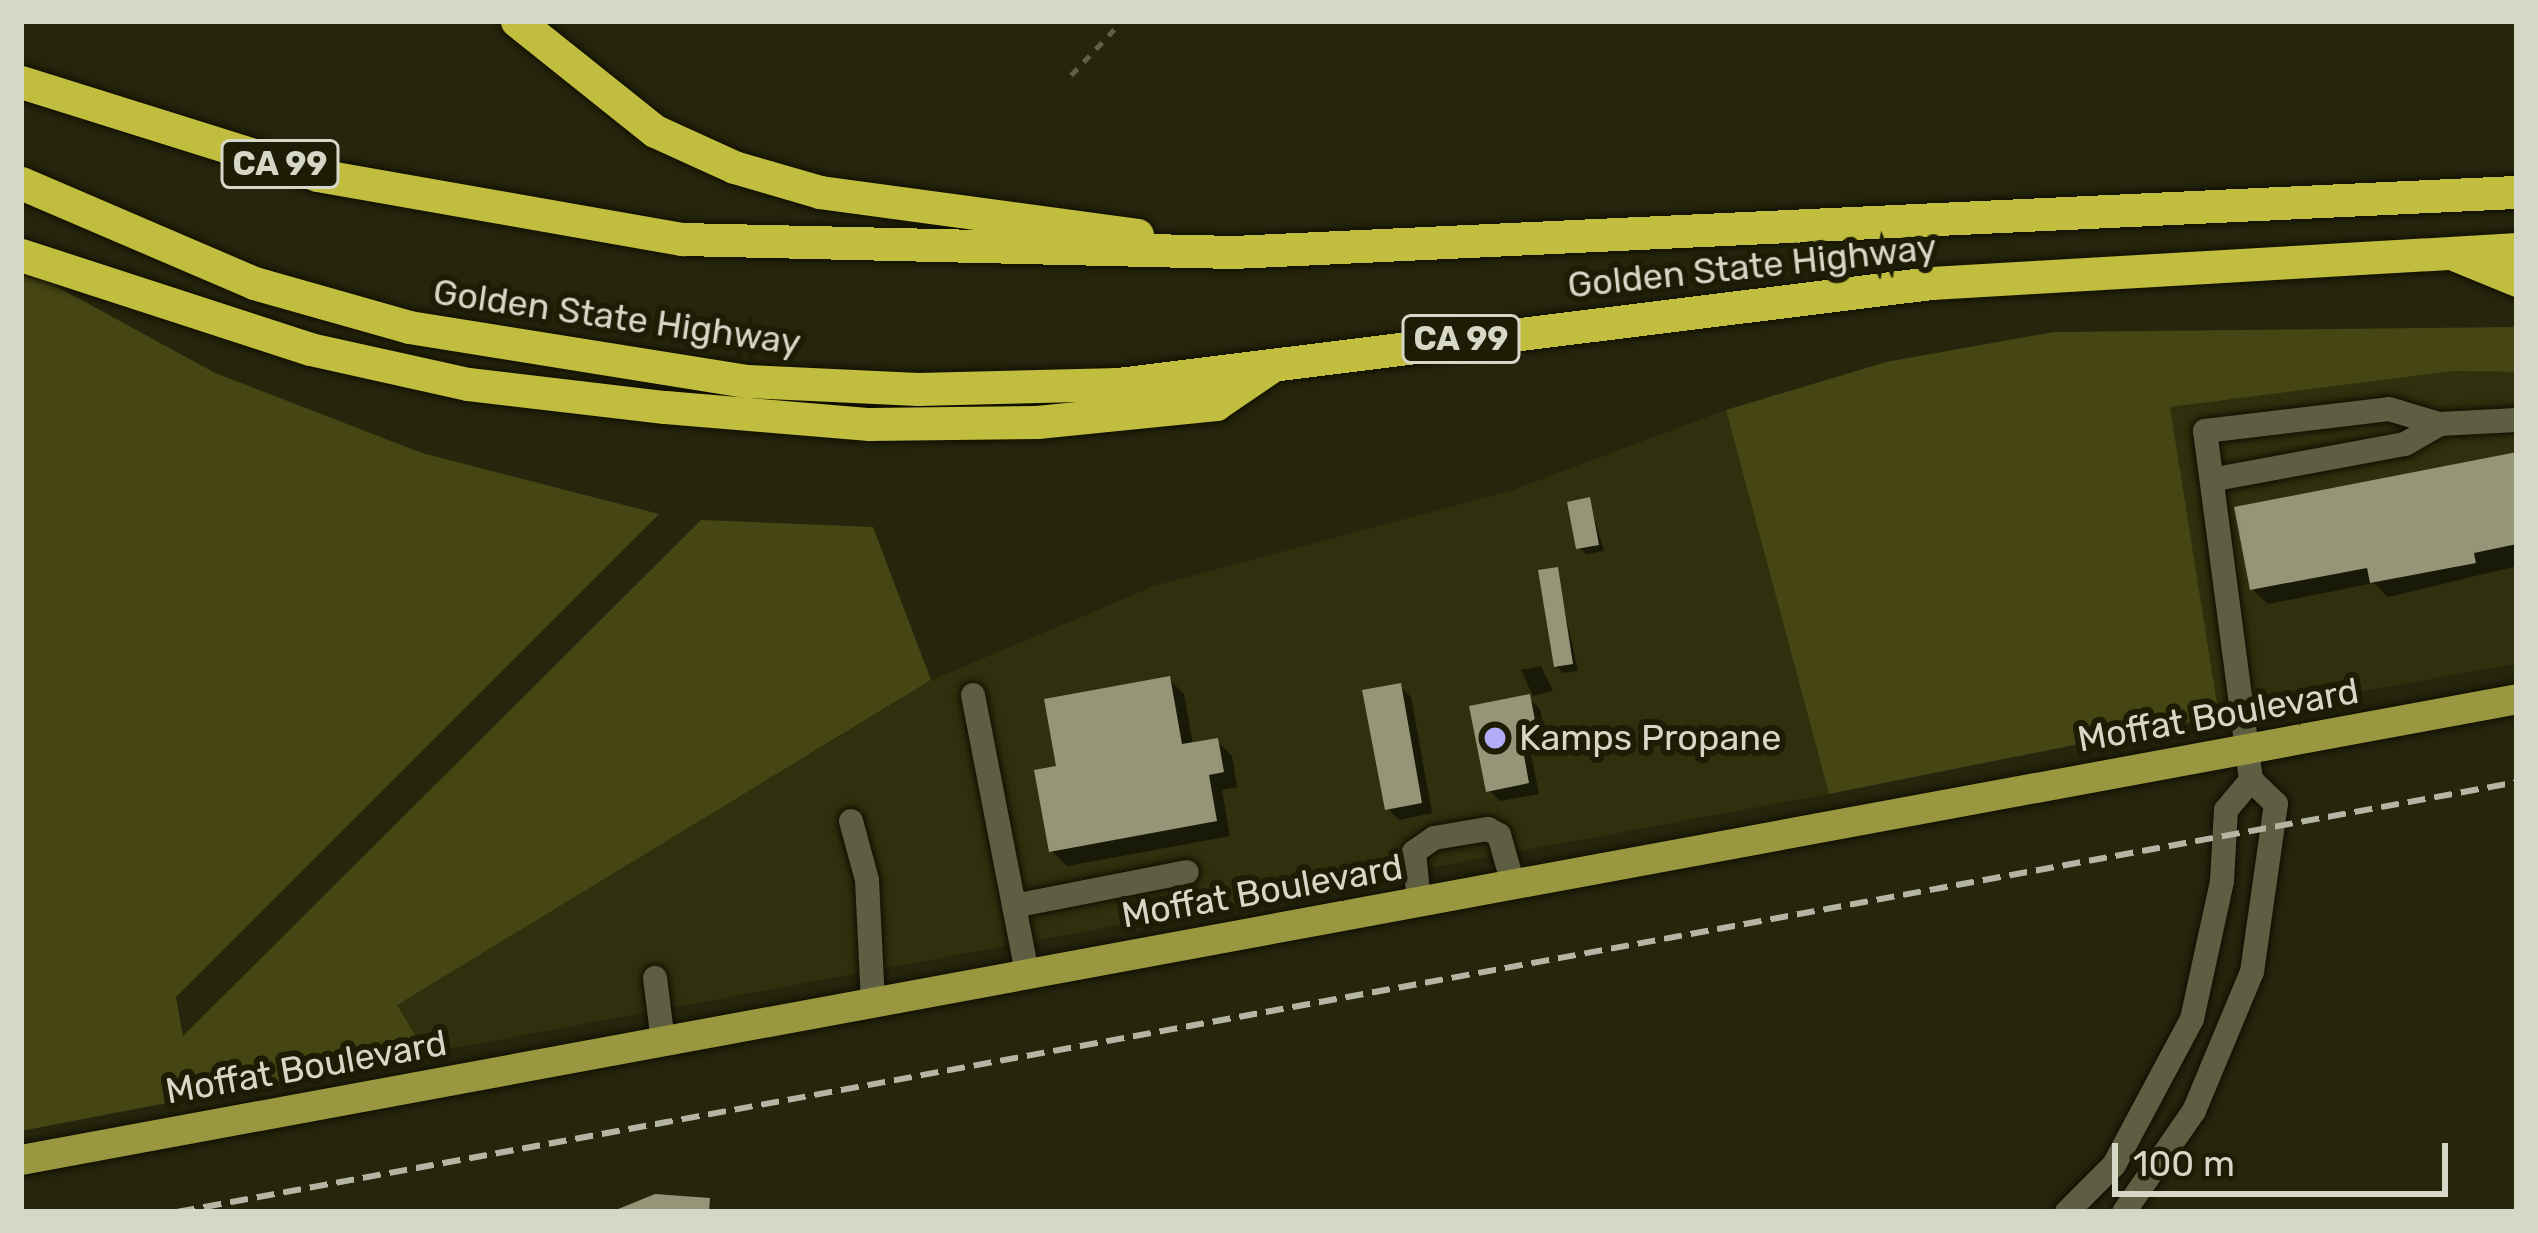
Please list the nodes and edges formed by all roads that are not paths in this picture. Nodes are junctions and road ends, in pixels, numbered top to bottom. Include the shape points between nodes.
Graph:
1 (517, 21) edge
2 (21, 82) edge
3 (2517, 169) edge
4 (21, 183) edge
5 (2517, 192) edge
6 (2329, 201) junction
7 (2517, 249) edge
8 (2443, 250) junction
9 (1233, 252) junction
10 (21, 255) edge
11 (2517, 280) edge
12 (1275, 364) junction
13 (2517, 420) edge
14 (2439, 424) junction
15 (2216, 479) junction
16 (973, 695) dead end
17 (2517, 699) edge
18 (2248, 764) junction
19 (851, 821) dead end
20 (1187, 872) dead end
21 (1513, 884) junction
22 (1419, 902) junction
23 (1014, 906) junction
24 (1028, 974) junction
25 (655, 978) dead end
26 (873, 1002) junction
27 (663, 1041) junction
28 (21, 1160) edge
29 (2067, 1212) edge
30 (2124, 1212) edge

1 - 9 highway via 656,131 734,166 820,191
2 - 9 highway, Golden State Highway / CA 99 via 318,175 569,224 682,238
3 - 6 highway
4 - 12 highway, Golden State Highway / CA 99 via 254,283 409,327 747,381 918,389 1118,384
5 - 6 highway, Golden State Highway / CA 99
6 - 9 highway, Golden State Highway / CA 99
7 - 8 highway, Golden State Highway / CA 99
8 - 11 highway
8 - 12 highway, Golden State Highway / CA 99 via 1931,283
10 - 12 highway via 310,349 468,384 688,409 869,424 1036,422 1216,404
13 - 14 street
14 - 15 street via 2405,445
14 - 15 street via 2389,409 2205,431
15 - 18 street
16 - 23 street
17 - 18 main road, Moffat Boulevard
18 - 21 main road, Moffat Boulevard
18 - 29 street via 2226,810 2222,881 2192,1019 2114,1165
18 - 30 street via 2276,804 2252,972 2194,1111
19 - 26 street via 867,880
20 - 23 street
21 - 22 main road, Moffat Boulevard
21 - 22 street via 1499,835 1488,829 1434,838 1414,852
22 - 24 main road, Moffat Boulevard
23 - 24 street
24 - 26 main road, Moffat Boulevard
25 - 27 street
26 - 27 main road, Moffat Boulevard
27 - 28 main road, Moffat Boulevard

